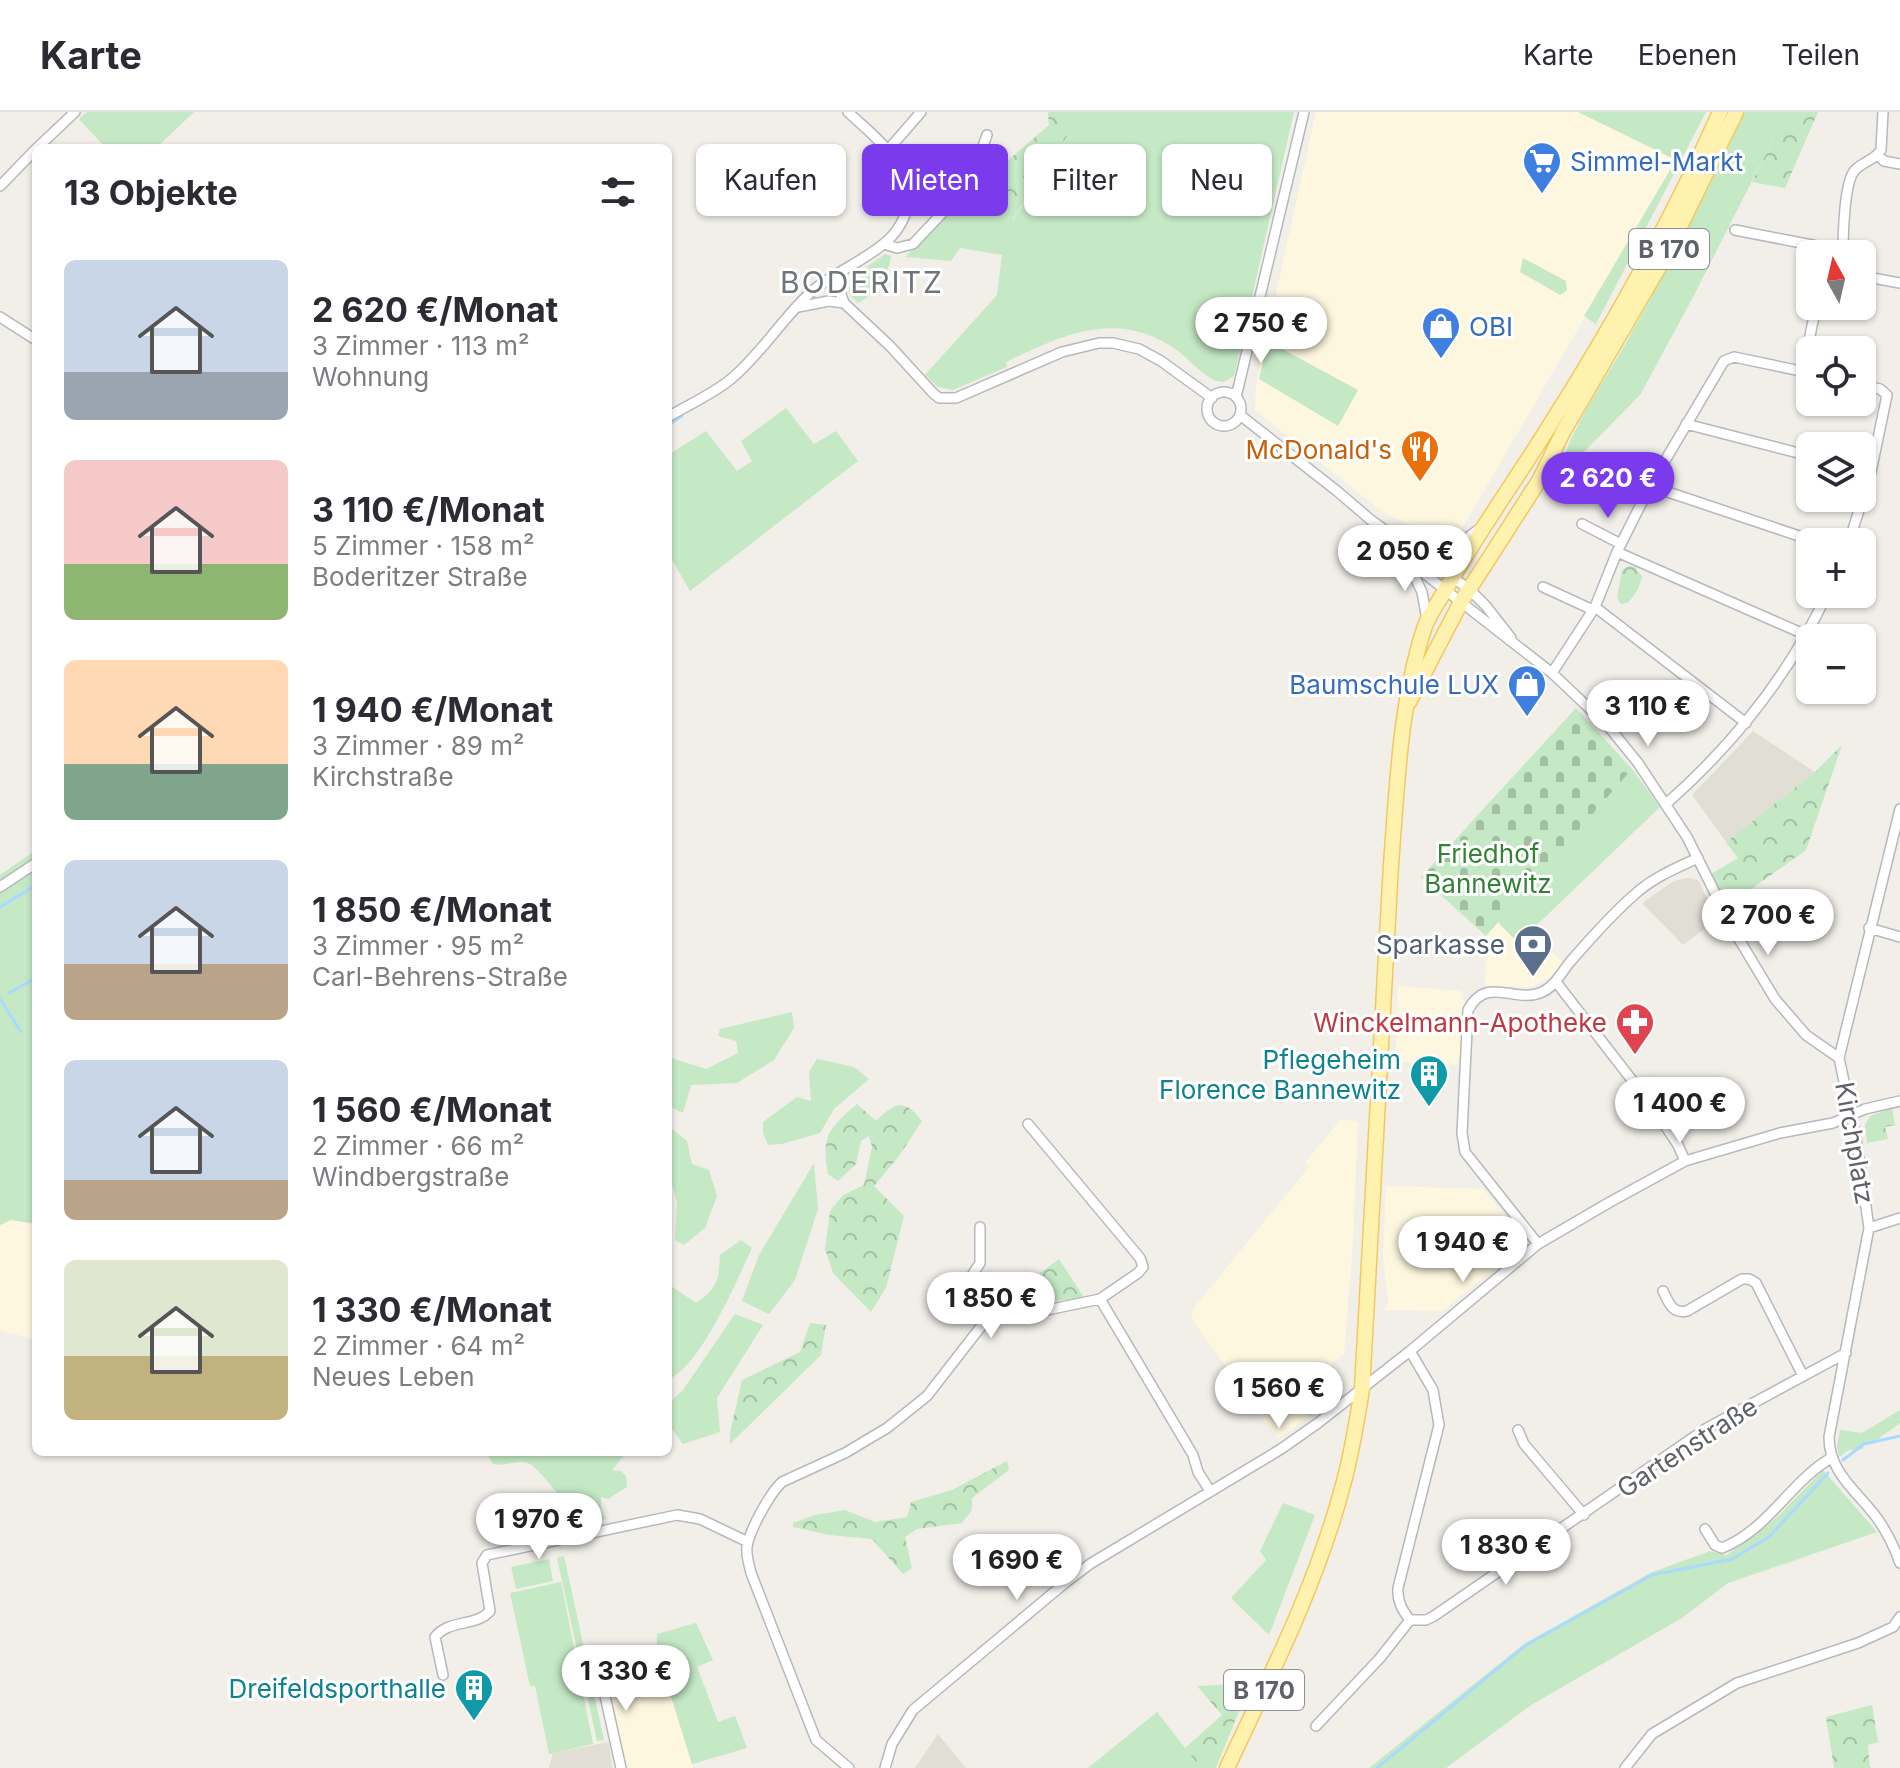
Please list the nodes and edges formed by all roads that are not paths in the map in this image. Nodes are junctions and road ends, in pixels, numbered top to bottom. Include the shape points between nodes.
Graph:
1 (75, 112) edge
2 (848, 112) edge
3 (921, 112) edge
4 (1304, 112) edge
5 (1720, 112) edge
6 (1736, 112) edge
7 (1883, 112) edge
8 (987, 135) dead end
9 (40, 144) edge
10 (882, 144) edge
11 (893, 144) edge
12 (32, 152) edge
13 (1878, 155) junction
14 (1900, 164) edge
15 (0, 186) edge
16 (905, 216) edge
17 (1735, 230) dead end
18 (1843, 240) edge
19 (1796, 241) edge
20 (884, 244) junction
21 (841, 273) junction
22 (1876, 279) edge
23 (1900, 283) edge
24 (844, 303) junction
25 (798, 307) junction
26 (0, 317) edge
27 (32, 337) edge
28 (1796, 370) edge
29 (1876, 388) edge
30 (1236, 397) junction
31 (1212, 398) junction
32 (672, 415) edge
33 (1240, 415) junction
34 (1686, 424) junction
35 (1876, 434) edge
36 (1796, 452) edge
37 (1650, 486) junction
38 (1372, 521) junction
39 (1487, 522) junction
40 (1582, 524) dead end
41 (1796, 535) edge
42 (1619, 548) junction
43 (1418, 554) junction
44 (1407, 560) junction
45 (1449, 584) junction
46 (1543, 587) dead end
47 (1465, 595) junction
48 (1594, 609) junction
49 (1427, 622) junction
50 (1796, 630) edge
51 (1515, 643) junction
52 (1796, 650) edge
53 (1552, 673) junction
54 (1408, 704) junction
55 (1746, 723) junction
56 (1666, 804) junction
57 (1900, 809) edge
58 (1698, 858) junction
59 (32, 866) edge
60 (0, 887) edge
61 (1869, 928) junction
62 (1900, 937) edge
63 (1556, 982) junction
64 (1839, 1058) junction
65 (1900, 1101) edge
66 (1852, 1114) junction
67 (1028, 1124) dead end
68 (1685, 1161) junction
69 (1900, 1218) edge
70 (980, 1227) dead end
71 (1869, 1228) junction
72 (1538, 1244) junction
73 (1663, 1291) dead end
74 (1100, 1299) junction
75 (993, 1311) junction
76 (1410, 1351) junction
77 (1846, 1353) junction
78 (1803, 1376) junction
79 (1362, 1389) junction
80 (1518, 1430) dead end
81 (1831, 1458) junction
82 (1210, 1491) junction
83 (1584, 1515) junction
84 (1705, 1529) dead end
85 (748, 1542) junction
86 (1900, 1563) edge
87 (1900, 1618) edge
88 (1410, 1620) junction
89 (598, 1664) dead end
90 (443, 1675) dead end
91 (1316, 1726) dead end
92 (621, 1768) edge
93 (849, 1768) edge
94 (885, 1768) edge
95 (1227, 1768) edge
96 (1625, 1768) edge

1 - 9 street
2 - 10 street
3 - 11 street
4 - 30 street
5 - 39 main road, B 170 via 1588,365
6 - 47 main road, B 170 via 1652,280 1540,479
7 - 13 street
8 - 20 street via 977,176 913,244
12 - 15 street
13 - 14 street
13 - 18 street via 1851,176
16 - 20 street
17 - 19 street
20 - 21 street
21 - 24 street via 837,283
21 - 25 street
22 - 23 street
24 - 25 street
24 - 31 street via 933,393 948,399 1062,352 1099,343 1139,349
25 - 32 street via 730,380
26 - 27 street
28 - 34 street via 1734,357 1724,361
29 - 35 street via 1887,395
30 - 31 street via 1223,392
30 - 33 street
31 - 33 street via 1207,409 1218,425 1231,425
33 - 38 street
34 - 36 street
34 - 37 street
37 - 41 street
37 - 42 street
38 - 43 street
38 - 44 street
39 - 43 street via 1452,552
39 - 45 main road, B 170
40 - 42 street
42 - 48 street
42 - 50 street
43 - 45 street
44 - 45 street
44 - 49 street via 1422,592
45 - 47 street
45 - 47 street
45 - 49 main road, B 170
46 - 48 street
47 - 51 street via 1499,634
47 - 51 street via 1486,606
47 - 54 main road, B 170
48 - 53 street
48 - 55 street
49 - 54 main road, B 170 via 1409,680
51 - 53 street
52 - 55 street
53 - 56 street via 1609,727
54 - 79 main road, B 170 via 1391,865
55 - 56 street
56 - 58 street
57 - 61 street
58 - 63 street via 1635,893
58 - 64 street via 1775,999 1806,1035
59 - 60 street
61 - 62 street
61 - 64 street
63 - 68 street via 1652,1106
63 - 72 street via 1539,994 1484,992 1468,1010 1465,1152
64 - 66 street, Kirchplatz
65 - 66 street
66 - 68 street
66 - 71 street, Kirchplatz
67 - 74 street via 1140,1258 1143,1267 1138,1273
68 - 72 street
69 - 71 street
70 - 75 street via 980,1263 969,1280
71 - 77 street, Kirchplatz
72 - 76 street
73 - 78 street via 1679,1313 1742,1279 1756,1283
74 - 75 street via 1047,1310
74 - 82 street
75 - 85 street via 927,1396 887,1428 774,1489
76 - 79 street
76 - 88 street via 1433,1390 1439,1425 1398,1588 1397,1597
77 - 78 street, Gartenstraße
77 - 81 street, Kirchplatz via 1829,1437
78 - 83 street, Gartenstraße via 1707,1428
79 - 82 street via 1281,1449
79 - 95 main road, B 170 via 1343,1487 1316,1567
80 - 83 street
81 - 84 street via 1734,1544 1715,1545
81 - 86 street via 1846,1484 1876,1516
82 - 94 street via 1090,1564 925,1700 904,1722
83 - 88 street, Gartenstraße via 1434,1616
85 - 90 street via 700,1519 677,1515 487,1555 482,1563 490,1611 484,1618 441,1628 435,1637
85 - 93 street via 747,1559 816,1740
87 - 96 street via 1893,1627 1858,1643 1737,1683 1652,1734
88 - 91 street
89 - 92 street

